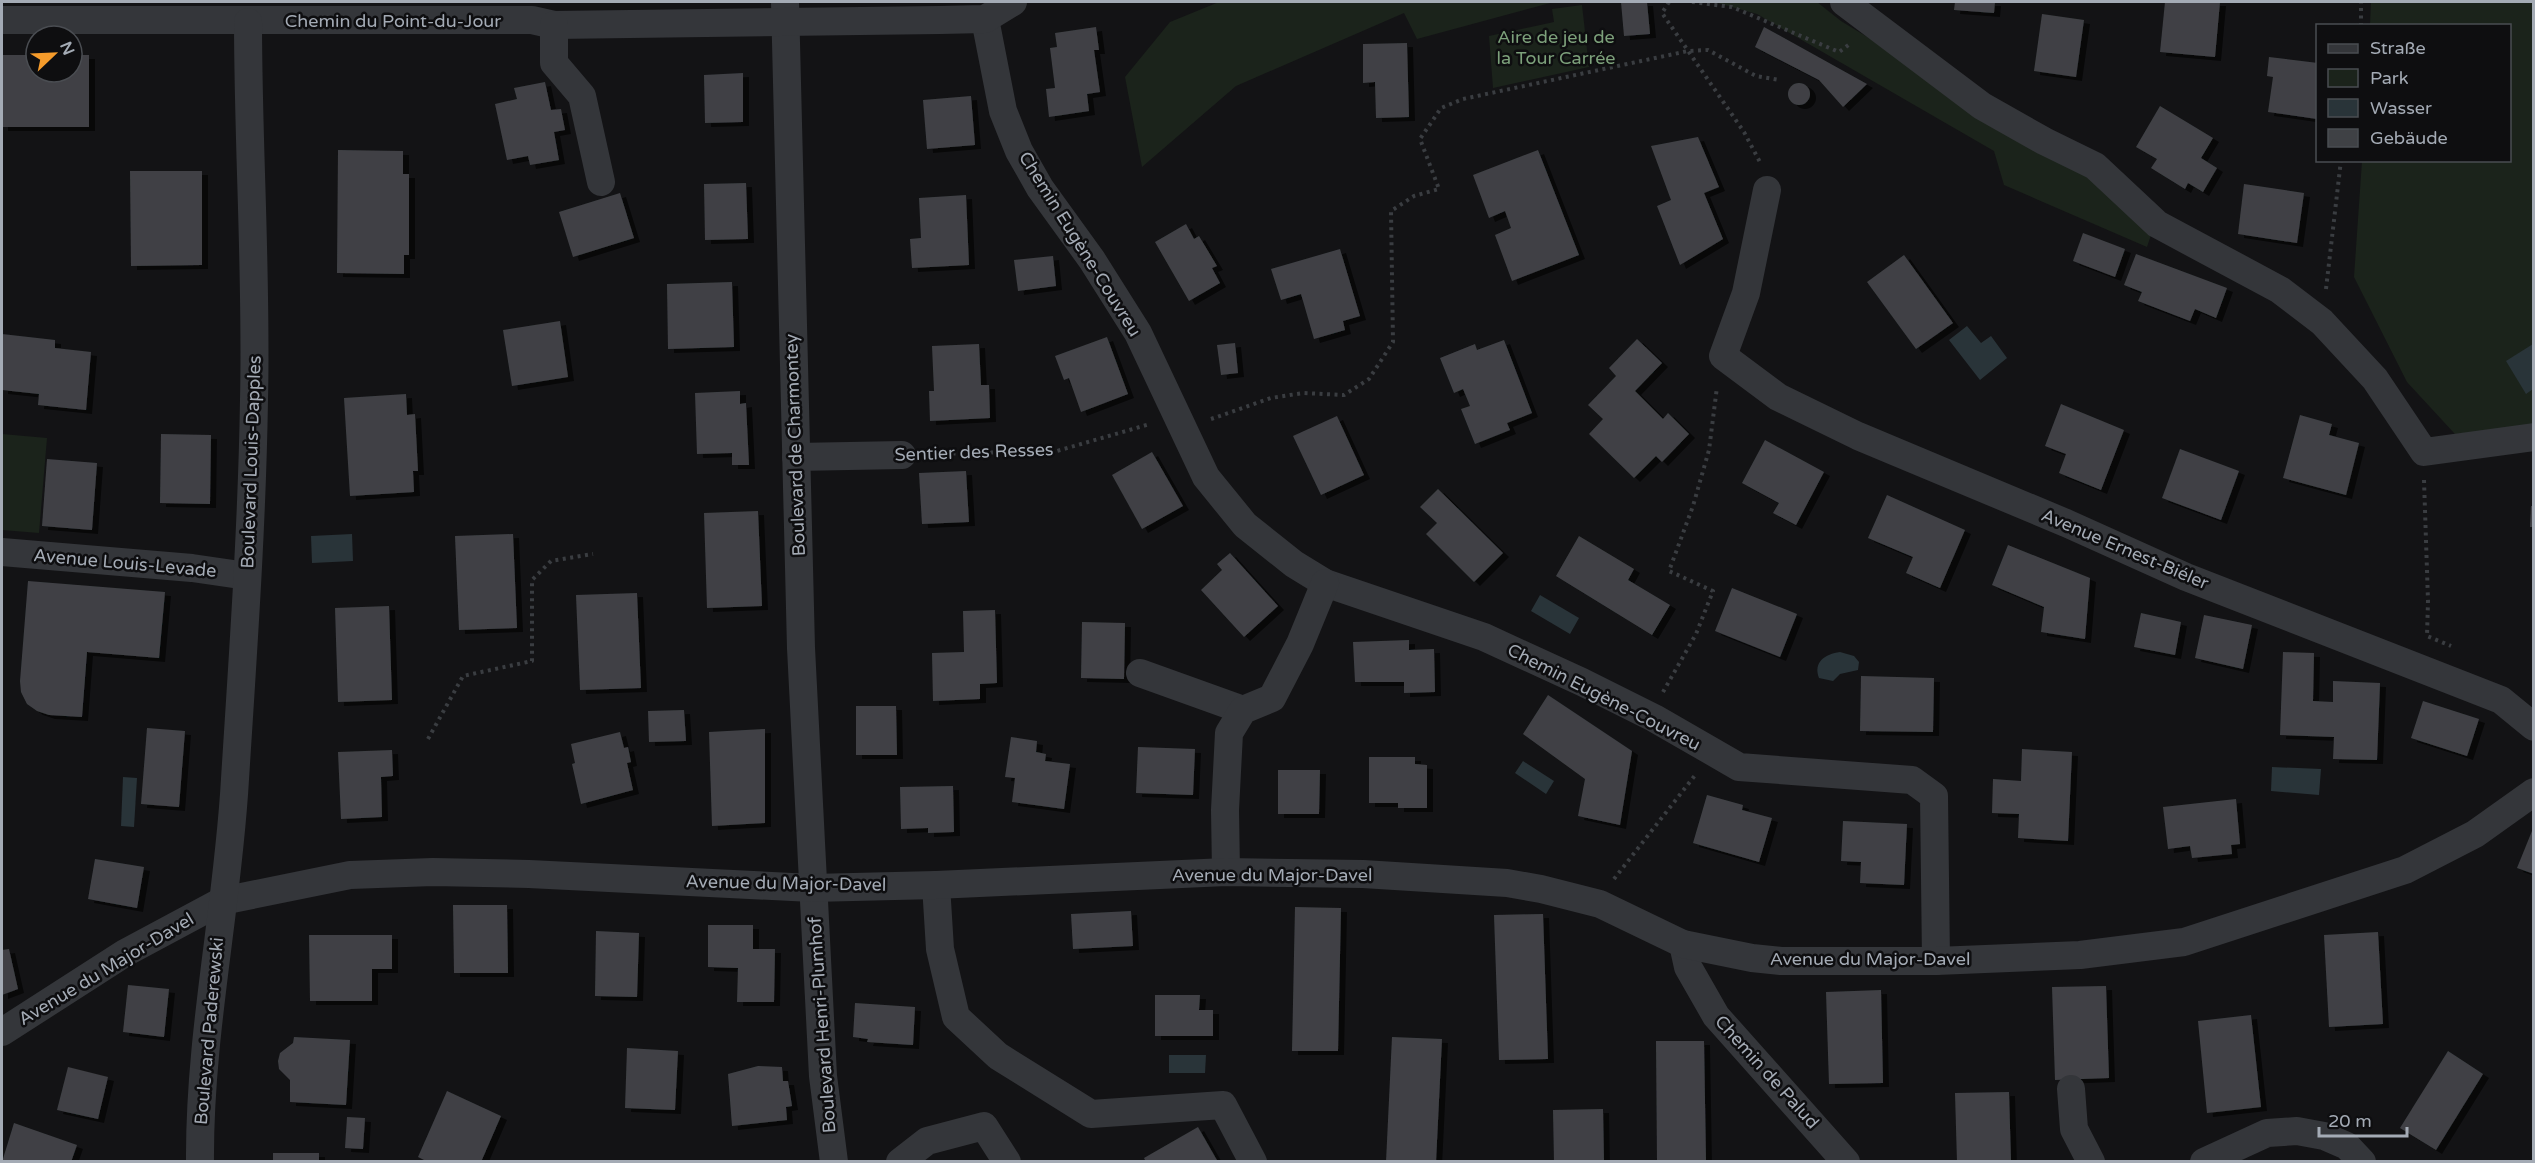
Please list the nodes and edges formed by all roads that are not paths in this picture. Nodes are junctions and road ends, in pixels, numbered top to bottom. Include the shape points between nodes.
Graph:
1 (1013, 2) edge
2 (1844, 2) edge
3 (414, 11) edge
4 (785, 12) edge
5 (985, 19) junction
6 (2, 20) edge
7 (248, 22) junction
8 (554, 25) junction
9 (601, 182) dead end
10 (1767, 190) road end
11 (2534, 437) edge
12 (902, 455) road end
13 (796, 457) junction
14 (2, 552) edge
15 (248, 576) junction
16 (1325, 583) junction
17 (1140, 674) dead end
18 (1243, 710) junction
19 (2534, 727) edge
20 (2534, 792) edge
21 (1226, 872) junction
22 (936, 885) junction
23 (812, 888) junction
24 (222, 901) junction
25 (1683, 944) junction
26 (1936, 961) junction
27 (2, 1032) edge
28 (2071, 1089) dead end
29 (200, 1161) edge
30 (834, 1161) edge
31 (900, 1161) edge
32 (1007, 1161) edge
33 (1253, 1161) edge
34 (1846, 1161) edge
35 (2091, 1161) edge
36 (2204, 1161) edge
37 (2362, 1161) edge

1 - 5 street
2 - 11 street via 1982,106 2095,166 2157,224 2280,290 2322,322 2375,379 2424,452
3 - 7 street, Chemin du Point-du-Jour
3 - 8 street, Chemin du Point-du-Jour
4 - 5 street, Chemin du Point-du-Jour
4 - 8 street, Chemin du Point-du-Jour
4 - 13 street, Boulevard de Charmontey
5 - 16 street, Chemin Eugène-Couvreu via 1003,111 1019,151 1138,333 1206,477 1245,525
6 - 7 street, Chemin du Point-du-Jour
7 - 15 street, Boulevard Louis-Dapples via 254,399
8 - 9 street via 554,63 582,96
10 - 19 street, Avenue Ernest-Biéler via 1746,293 1723,356 1778,397 1857,436 2186,577 2501,700
12 - 13 street, Sentier des Resses
13 - 23 street, Boulevard de Charmontey
14 - 15 street, Avenue Louis-Levade
15 - 24 street, Boulevard Louis-Dapples via 234,800
16 - 18 street via 1272,698
16 - 26 street, Chemin Eugène-Couvreu via 1484,637 1654,718 1739,767 1912,780 1934,795
17 - 18 street
18 - 21 street via 1229,733
20 - 26 street, Avenue du Major-Davel via 2475,834 2405,870 2184,942 2080,955
21 - 22 street, Avenue du Major-Davel
21 - 25 street, Avenue du Major-Davel via 1363,874 1508,883 1600,904
22 - 23 street, Avenue du Major-Davel
22 - 33 street via 940,949 956,1017 998,1056 1091,1114 1223,1105
23 - 24 street, Avenue du Major-Davel via 529,873 433,872 350,875
23 - 30 street, Boulevard Henri-Plumhof via 823,1076
24 - 27 street, Avenue du Major-Davel via 125,954
24 - 29 street, Boulevard Paderewski via 206,1035
25 - 26 street, Avenue du Major-Davel via 1781,961
25 - 34 street, Chemin de Palud via 1688,967 1716,1016
28 - 35 street via 2074,1129
31 - 32 street via 927,1141 984,1126
36 - 37 street via 2267,1133 2296,1131 2324,1136 2347,1146

